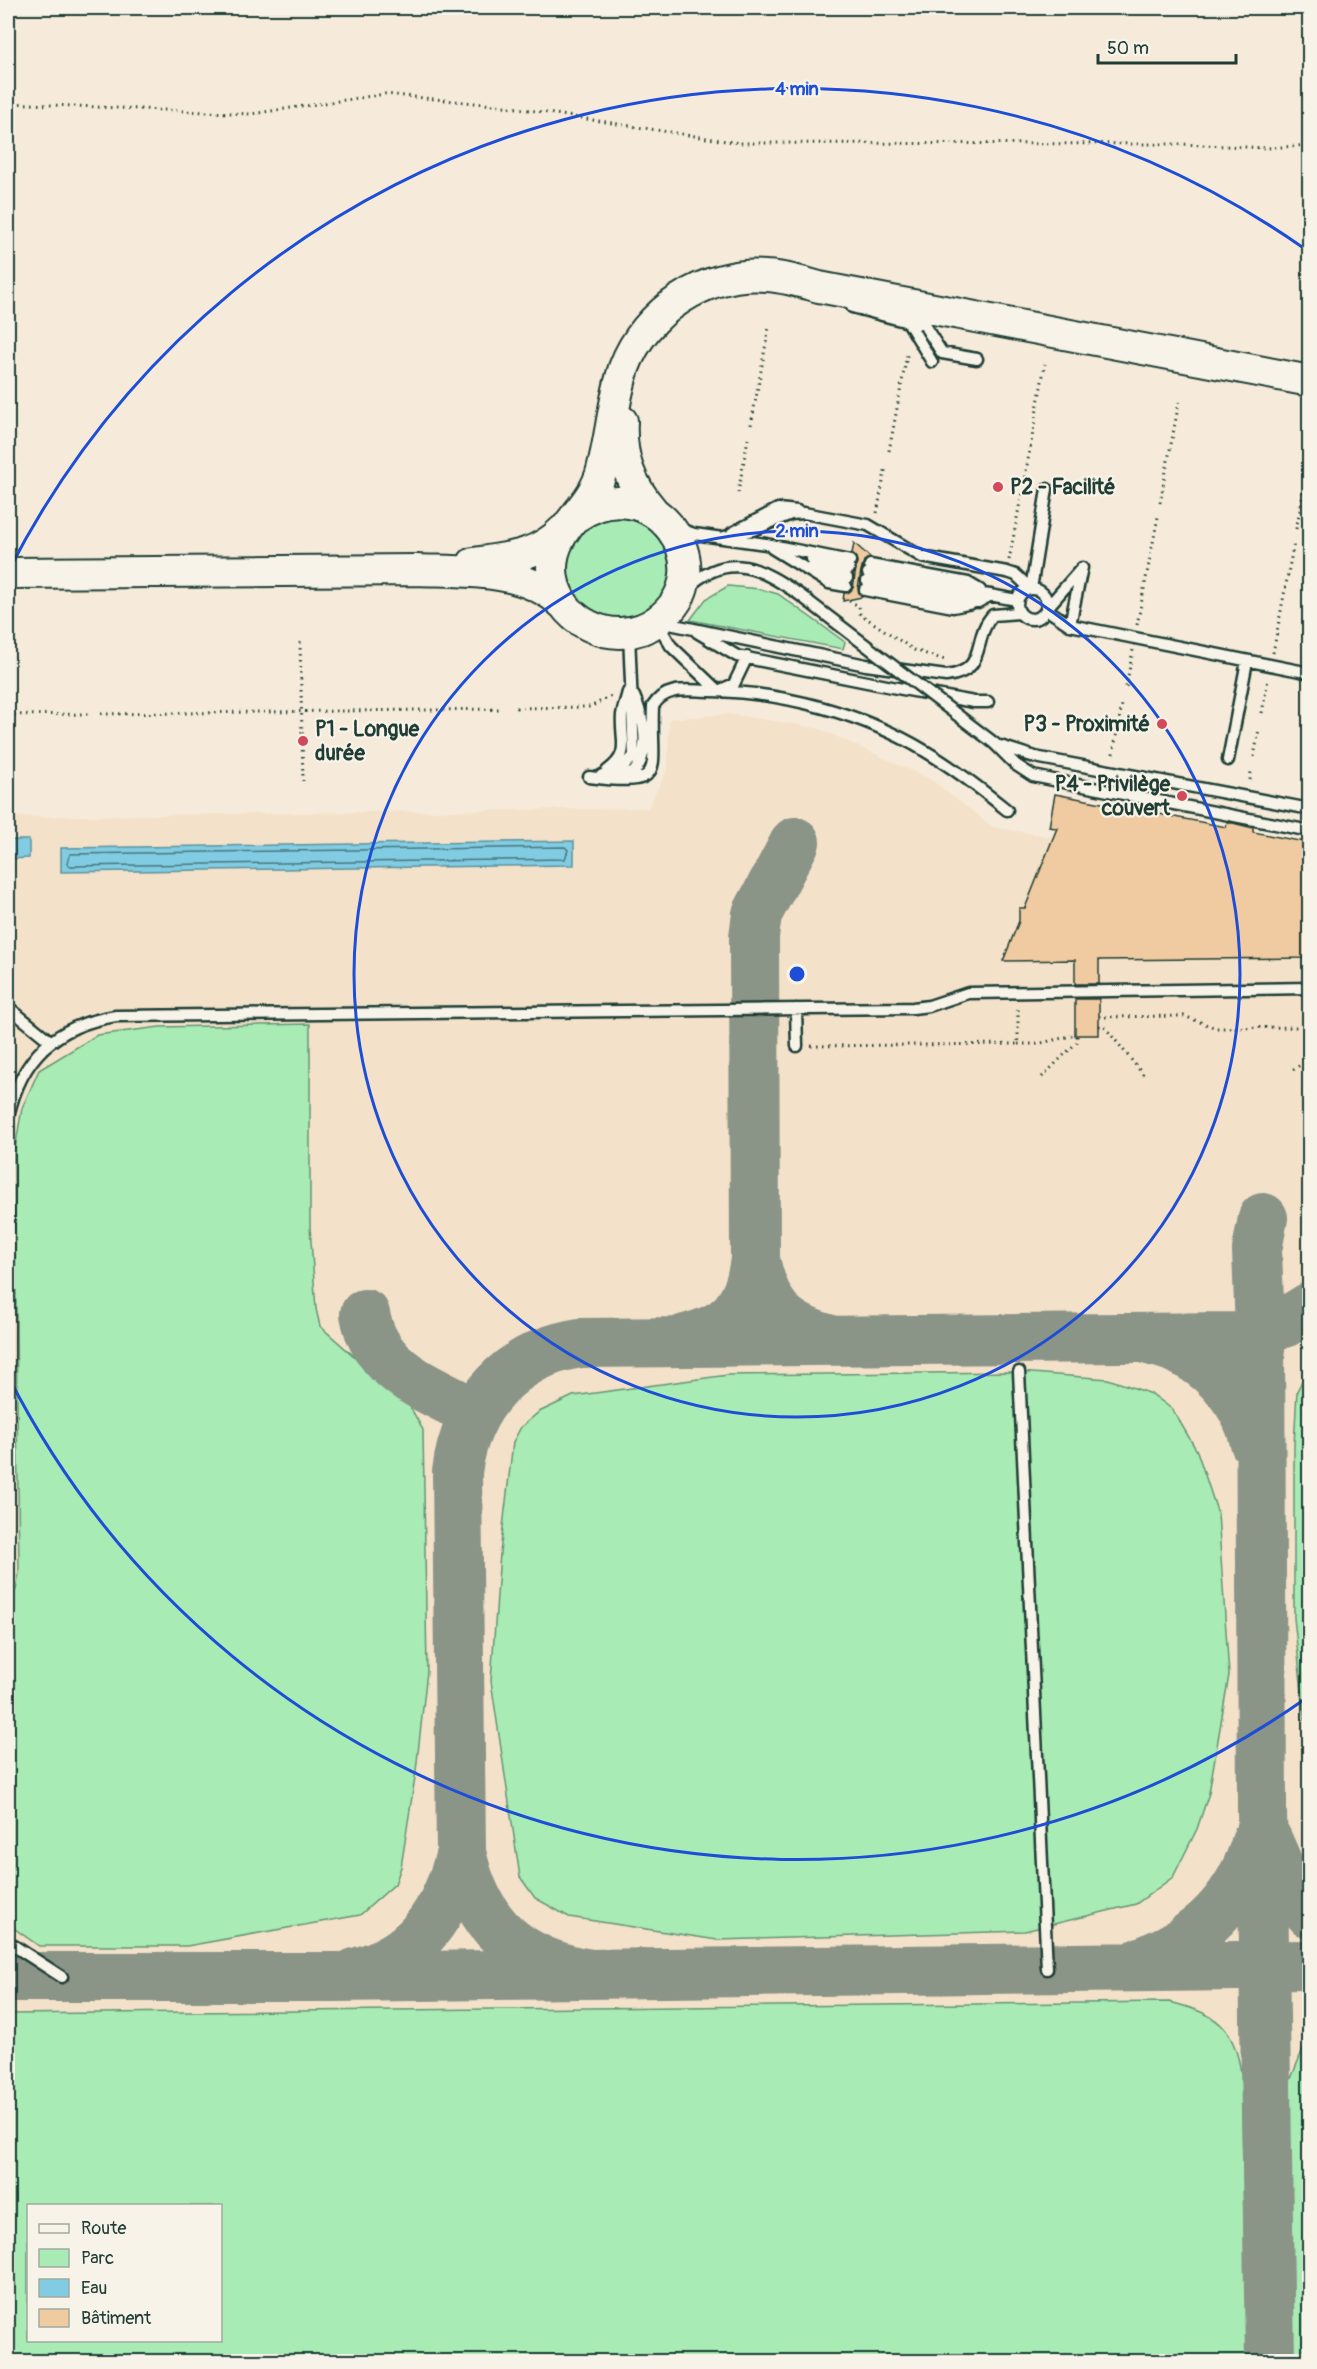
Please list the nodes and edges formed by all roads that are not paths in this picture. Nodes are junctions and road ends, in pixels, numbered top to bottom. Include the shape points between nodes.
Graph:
1 (819, 287) junction
2 (904, 320) junction
3 (977, 359) dead end
4 (932, 362) dead end
5 (1310, 381) edge
6 (1047, 489) dead end
7 (660, 517) junction
8 (570, 523) junction
9 (724, 537) junction
10 (766, 544) junction
11 (417, 570) junction
12 (8, 573) edge
13 (1031, 589) junction
14 (991, 595) junction
15 (676, 600) junction
16 (1017, 600) junction
17 (564, 605) junction
18 (1046, 609) junction
19 (1019, 614) junction
20 (657, 622) junction
21 (1070, 625) junction
22 (692, 629) junction
23 (629, 633) junction
24 (747, 657) junction
25 (1246, 661) junction
26 (1310, 673) edge
27 (630, 686) junction
28 (718, 691) junction
29 (988, 702) dead end
30 (994, 743) junction
31 (1228, 760) dead end
32 (590, 777) junction
33 (1310, 808) edge
34 (1007, 810) dead end
35 (1310, 831) edge
36 (1310, 988) edge
37 (8, 1007) edge
38 (796, 1009) junction
39 (50, 1041) junction
40 (797, 1046) road end
41 (9, 1105) edge
42 (8, 1117) edge
43 (1018, 1372) dead end
44 (8, 1942) edge
45 (1047, 1969) dead end
46 (62, 1977) dead end

1 - 2 lane via 837,302
1 - 5 street
1 - 7 street via 752,286 715,294 672,318 647,346 630,385 621,438 631,481
1 - 8 street via 786,278 745,276 701,288 664,310 643,333 625,365 602,471 595,491
2 - 3 lane via 924,325 942,353
2 - 4 lane via 912,325
6 - 13 lane
7 - 8 street via 627,502 609,502 591,507
7 - 9 lane via 694,534
7 - 15 street via 681,546 685,564
8 - 11 street via 552,542 523,555
8 - 17 street via 554,552 552,568 556,591
9 - 10 lane
9 - 13 lane via 804,513 868,525 922,557 1007,572
10 - 10 lane via 847,578 829,583
11 - 12 street
11 - 17 street via 508,577 537,585
13 - 16 lane
13 - 18 lane via 1044,595
14 - 14 lane via 868,577 953,607
14 - 16 lane
15 - 20 street
15 - 30 lane, bridge via 696,580 733,566 768,574
16 - 19 lane
17 - 23 street via 592,628
18 - 19 lane via 1041,617 1031,620
18 - 21 lane
18 - 21 lane via 1082,568
19 - 22 lane via 993,615 986,623 976,659 959,674 946,676 866,665
20 - 22 lane
20 - 23 street
20 - 28 lane via 671,646
21 - 25 lane
22 - 24 lane via 724,650
23 - 27 lane
24 - 28 lane via 734,684
24 - 29 lane
25 - 26 lane
25 - 31 lane
27 - 32 lane via 622,715 621,757 606,771
27 - 32 lane via 643,715 642,760 627,776
28 - 32 lane via 672,690 661,696 653,706 654,761 646,777 630,782
28 - 34 lane via 797,702 888,732 932,755
30 - 33 lane via 1044,759
30 - 35 lane via 1033,776
36 - 38 lane via 968,993 913,1008
37 - 39 lane
38 - 39 lane via 116,1016 70,1028
38 - 40 lane
39 - 41 lane via 26,1069
41 - 42 lane
43 - 45 lane
44 - 46 lane

